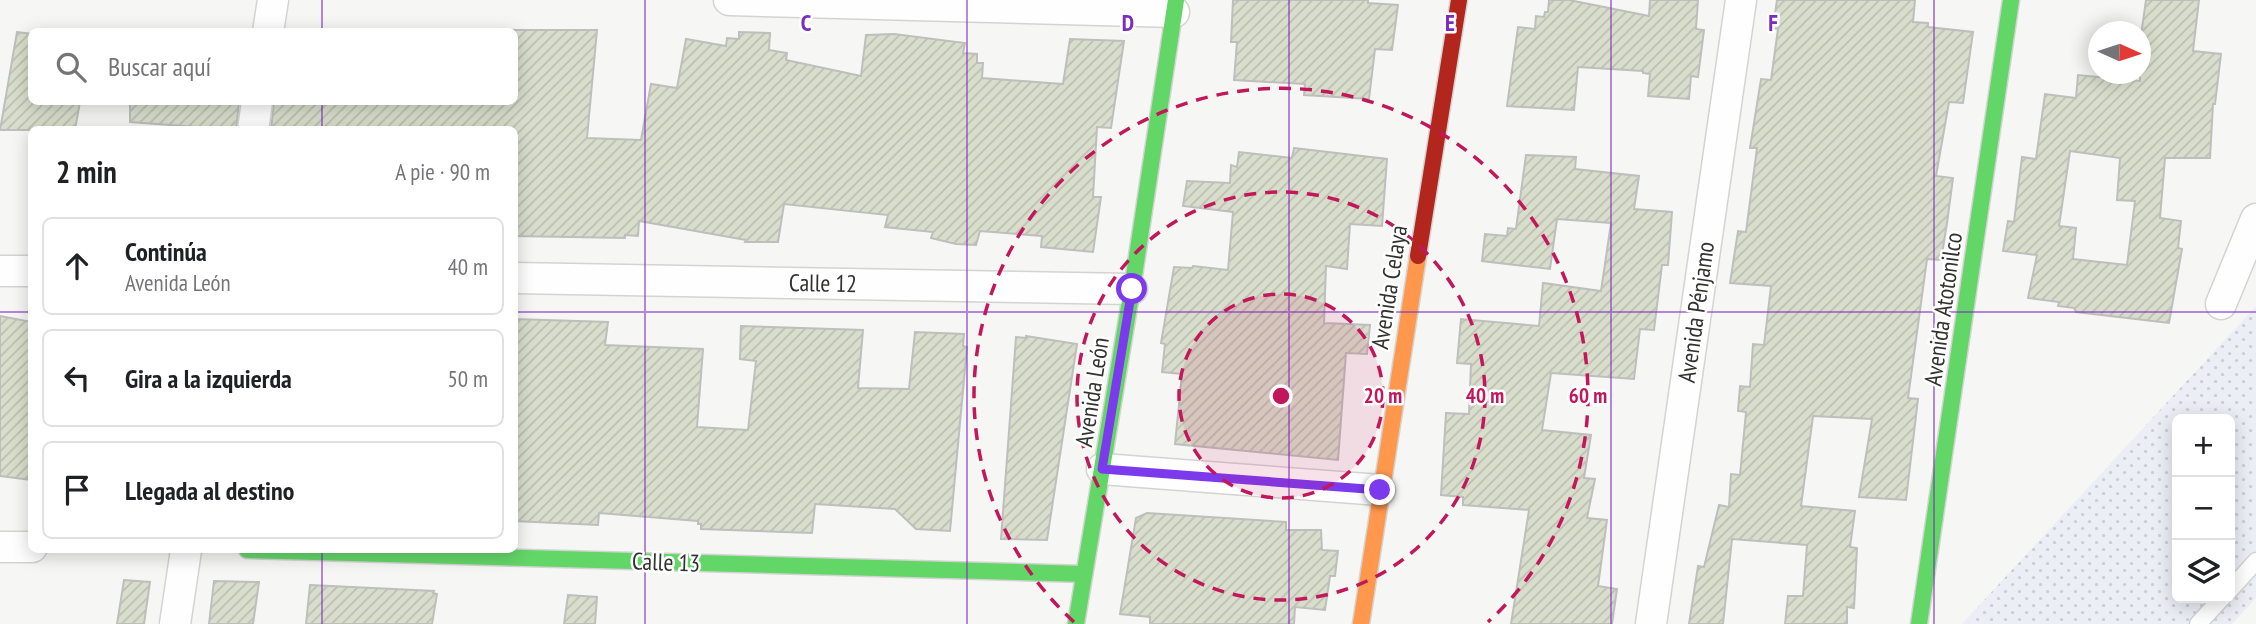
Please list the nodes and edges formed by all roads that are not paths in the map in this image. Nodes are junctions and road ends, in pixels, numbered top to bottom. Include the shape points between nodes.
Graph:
1 (273, 0) edge
2 (729, 0) edge
3 (1459, 0) edge
4 (1741, 0) edge
5 (2011, 0) edge
6 (1175, 6) edge
7 (269, 28) edge
8 (257, 105) edge
9 (254, 126) edge
10 (2256, 219) edge
11 (0, 271) edge
12 (28, 271) edge
13 (518, 278) edge
14 (1132, 289) junction
15 (2221, 304) dead end
16 (1102, 469) junction
17 (1380, 490) junction
18 (0, 547) edge
19 (28, 547) edge
20 (186, 553) edge
21 (352, 553) edge
22 (2256, 561) edge
23 (1084, 574) junction
24 (2235, 584) edge
25 (2217, 603) edge
26 (175, 624) edge
27 (1076, 624) edge
28 (1361, 624) edge
29 (1651, 624) edge
30 (1919, 624) edge
31 (2198, 624) edge

1 - 7 street
2 - 6 street
3 - 17 street, Avenida Celaya
4 - 29 street, Avenida Pénjamo
5 - 30 street, Avenida Atotonilco
6 - 14 street, Avenida León
8 - 9 street
10 - 15 street
11 - 12 street
13 - 14 street, Calle 12
14 - 16 street, Avenida León
16 - 17 street
16 - 23 street, Avenida León
17 - 28 street, Avenida Celaya
18 - 19 street
20 - 26 street
21 - 23 street, Calle 13
22 - 24 lane
23 - 27 street, Avenida León
25 - 31 lane

